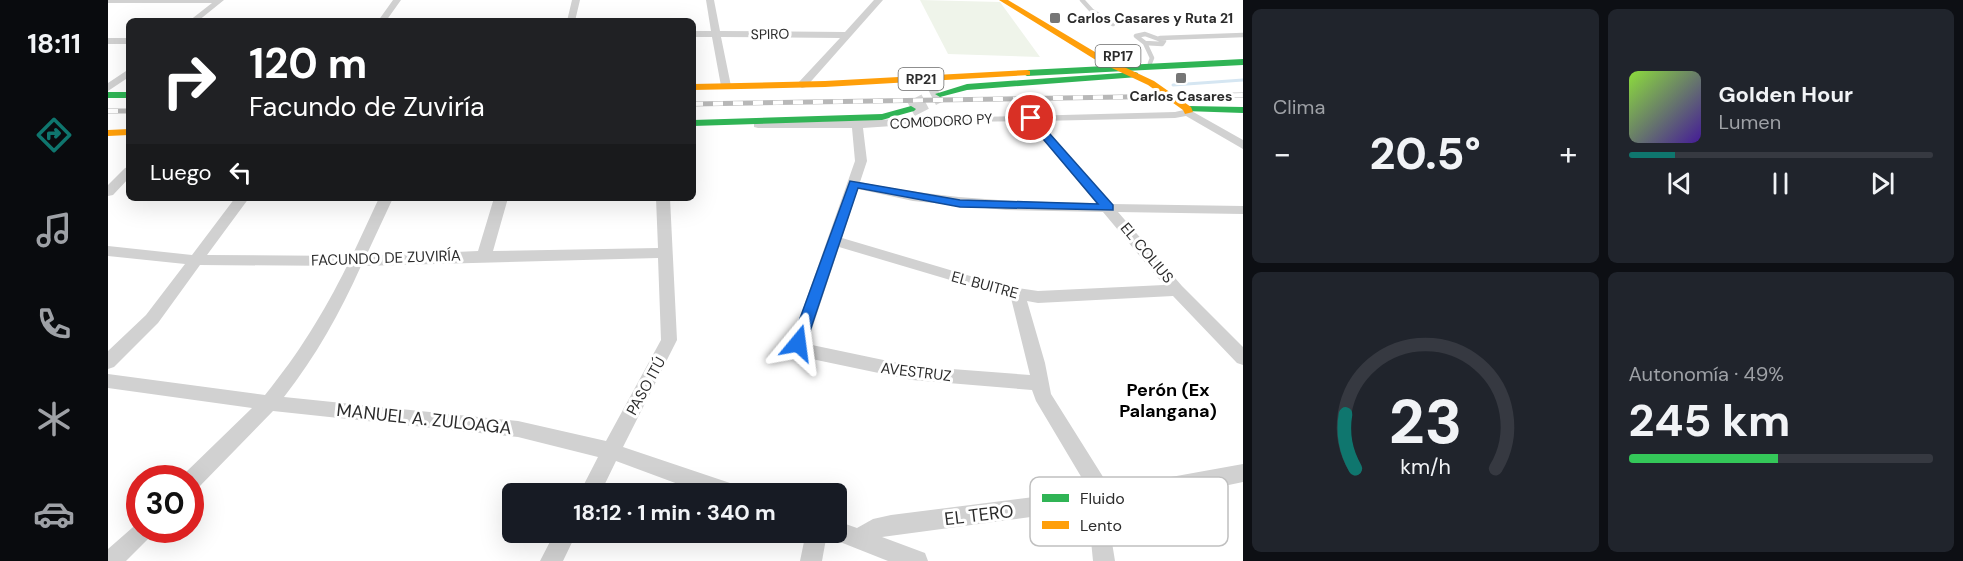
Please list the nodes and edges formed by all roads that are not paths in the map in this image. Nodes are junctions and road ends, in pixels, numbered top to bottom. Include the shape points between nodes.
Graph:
1 (214, 0) edge
2 (220, 0) edge
3 (397, 0) edge
4 (576, 0) edge
5 (711, 0) edge
6 (879, 0) edge
7 (1003, 0) edge
8 (1011, 0) edge
9 (1082, 0) edge
10 (108, 1) edge
11 (198, 18) edge
12 (384, 18) edge
13 (572, 18) edge
14 (1113, 24) dead end
15 (696, 34) edge
16 (716, 34) junction
17 (1063, 34) junction
18 (848, 35) junction
19 (1243, 35) edge
20 (1160, 38) junction
21 (108, 41) edge
22 (126, 41) edge
23 (1145, 43) junction
24 (1243, 62) edge
25 (1150, 63) junction
26 (1173, 66) junction
27 (1115, 69) junction
28 (1243, 70) edge
29 (1040, 73) junction
30 (126, 74) edge
31 (1135, 75) junction
32 (802, 85) junction
33 (726, 86) junction
34 (696, 87) edge
35 (108, 88) edge
36 (940, 94) tunnel mouth
37 (108, 95) edge
38 (126, 95) edge
39 (910, 109) tunnel mouth
40 (1243, 110) edge
41 (1188, 111) junction
42 (1031, 118) junction
43 (696, 124) edge
44 (696, 124) edge
45 (856, 125) junction
46 (126, 132) edge
47 (108, 133) edge
48 (1243, 145) edge
49 (126, 174) edge
50 (854, 184) junction
51 (108, 192) edge
52 (240, 201) edge
53 (385, 201) edge
54 (500, 201) edge
55 (663, 201) edge
56 (1108, 208) junction
57 (1243, 210) edge
58 (834, 241) junction
59 (108, 251) edge
60 (664, 253) junction
61 (483, 256) junction
62 (196, 260) junction
63 (355, 261) junction
64 (1177, 290) junction
65 (1018, 295) junction
66 (1242, 355) edge
67 (108, 362) edge
68 (108, 381) edge
69 (1038, 383) junction
70 (269, 403) junction
71 (610, 451) junction
72 (204, 468) edge
73 (1243, 473) edge
74 (1084, 477) edge
75 (1223, 477) edge
76 (594, 483) edge
77 (702, 483) edge
78 (1030, 507) edge
79 (847, 535) edge
80 (859, 539) junction
81 (130, 543) edge
82 (561, 543) edge
83 (815, 543) edge
84 (1102, 546) edge
85 (111, 561) edge
86 (551, 561) edge
87 (811, 561) edge
88 (917, 561) edge
89 (1104, 561) edge

1 - 10 street
2 - 11 street
3 - 12 street
4 - 13 street
5 - 16 street
6 - 18 street
7 - 17 main road, RP17
8 - 17 main road, RP17
9 - 14 lane
15 - 16 street, SPIRO
16 - 18 street, SPIRO
16 - 33 street
17 - 25 main road, RP17 via 1111,54
17 - 27 main road, RP17
17 - 29 main road via 1069,56
18 - 32 street
19 - 20 lane
20 - 23 lane via 1162,44
20 - 23 lane via 1136,36
21 - 22 street
23 - 25 lane via 1152,58
24 - 26 main road, RP21
25 - 26 main road, RP17
26 - 27 main road, RP21
27 - 29 main road, RP21
27 - 31 main road, RP21
28 - 31 main road, RP21
29 - 32 main road, RP21
30 - 35 street
31 - 36 main road via 967,87
31 - 41 main road via 1172,96
32 - 33 main road, RP21
33 - 34 main road, RP21
37 - 38 main road
39 - 43 main road, COMODORO PY via 882,117
40 - 41 main road, COMODORO PY
41 - 42 street, COMODORO PY via 1176,115
41 - 48 street
42 - 45 street, COMODORO PY
42 - 56 street, EL COLIUS
44 - 45 street, COMODORO PY
45 - 50 street via 861,147
46 - 47 main road
49 - 51 street
50 - 56 street via 960,203
50 - 58 street
52 - 62 street
53 - 63 street
54 - 61 street
55 - 60 street, PASO ITÚ
56 - 57 street
56 - 64 street, EL COLIUS
58 - 65 street, EL BUITRE
58 - 69 street, AVESTRUZ via 798,343 807,351 879,368
59 - 62 street, FACUNDO DE ZUVIRÍA
60 - 61 street, FACUNDO DE ZUVIRÍA
60 - 71 street, PASO ITÚ via 669,340
61 - 63 street, FACUNDO DE ZUVIRÍA
62 - 63 street, FACUNDO DE ZUVIRÍA
62 - 67 street via 152,319
63 - 70 street via 324,328
64 - 65 street, EL BUITRE
64 - 66 street, EL COLIUS
65 - 69 street via 1037,363
68 - 70 street, MANUEL A. ZULOAGA
69 - 74 street
70 - 71 street, MANUEL A. ZULOAGA via 518,429
70 - 72 street
71 - 76 street, PASO ITÚ
71 - 77 street, MANUEL A. ZULOAGA
73 - 75 street, EL TERO
78 - 80 street, EL TERO via 891,525 873,529
79 - 80 street
80 - 88 street
81 - 85 street
82 - 86 street
83 - 87 street
84 - 89 street

